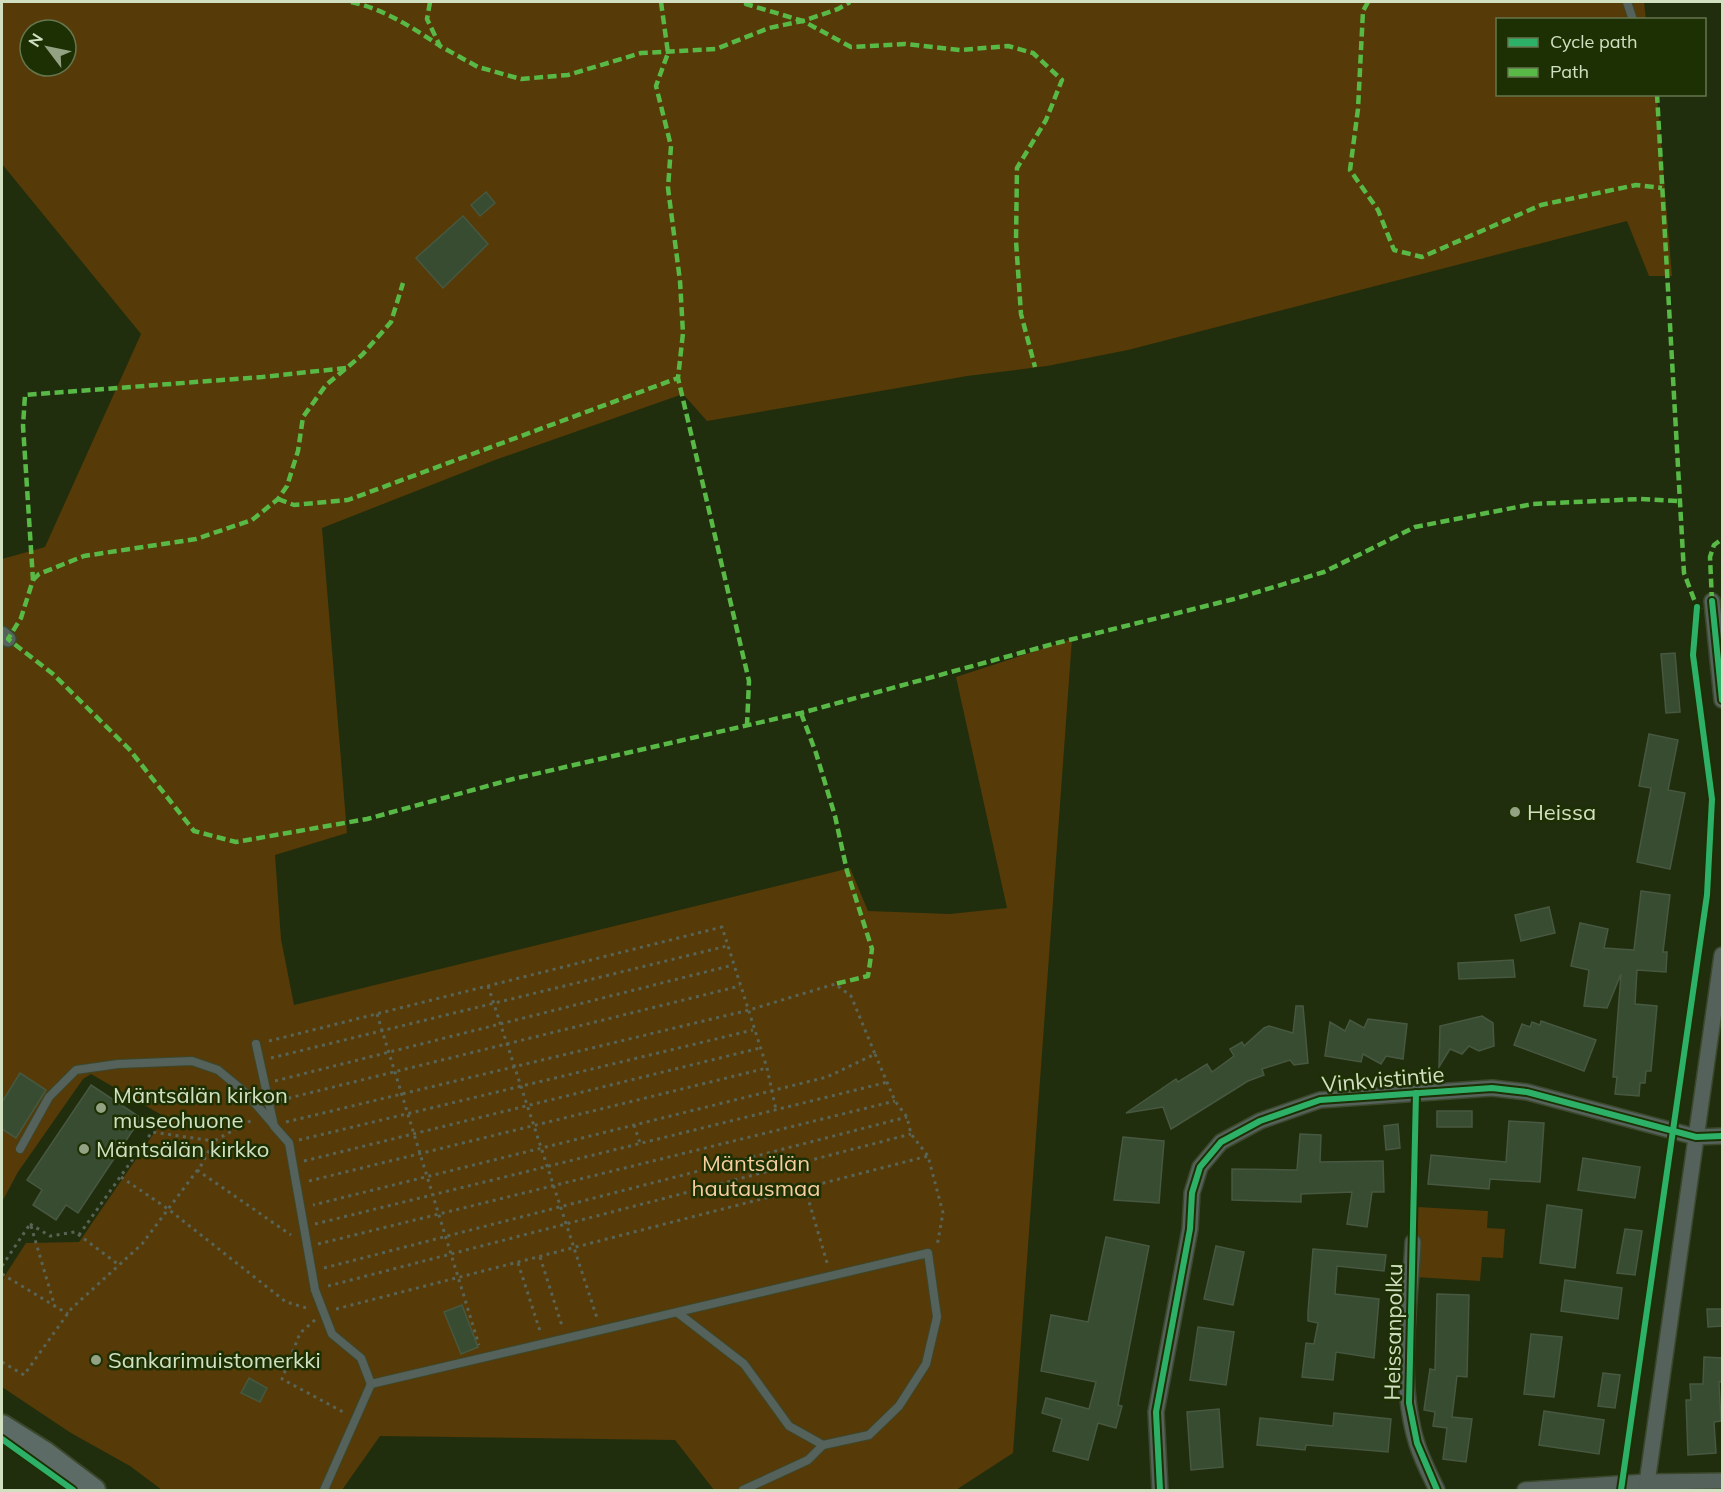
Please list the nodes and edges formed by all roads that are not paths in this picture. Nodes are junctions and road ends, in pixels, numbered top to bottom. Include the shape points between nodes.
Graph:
1 (1627, 2) edge
2 (1632, 18) edge
3 (1712, 601) dead end
4 (1722, 700) edge
5 (1722, 955) edge
6 (256, 1044) road end
7 (274, 1126) junction
8 (1722, 1136) edge
9 (1696, 1137) junction
10 (20, 1149) dead end
11 (1413, 1242) dead end
12 (678, 1313) junction
13 (371, 1384) junction
14 (2, 1426) edge
15 (823, 1445) junction
16 (1722, 1481) edge
17 (1646, 1486) edge
18 (94, 1491) edge
19 (324, 1491) edge
20 (743, 1491) edge
21 (1160, 1491) edge
22 (1437, 1491) edge
23 (1525, 1491) edge

1 - 2 lane
3 - 4 street
5 - 9 street
6 - 7 lane
7 - 10 lane via 246,1093 218,1070 192,1061 118,1064 76,1070 49,1097
7 - 13 lane via 289,1143 311,1271 323,1313 332,1334 362,1358
8 - 9 street, Vinkvistintie
9 - 17 street
9 - 21 street, Vinkvistintie via 1527,1092 1492,1089 1320,1100 1260,1121 1221,1142 1200,1167 1192,1192 1190,1229 1156,1412
11 - 22 street, Heissanpolku via 1409,1402 1417,1443
12 - 13 lane
12 - 15 lane via 744,1364 789,1426
12 - 15 lane via 928,1252 937,1317 926,1364 899,1406 869,1435
13 - 19 lane
14 - 18 main road
15 - 20 lane via 808,1460
16 - 17 street
17 - 23 street

